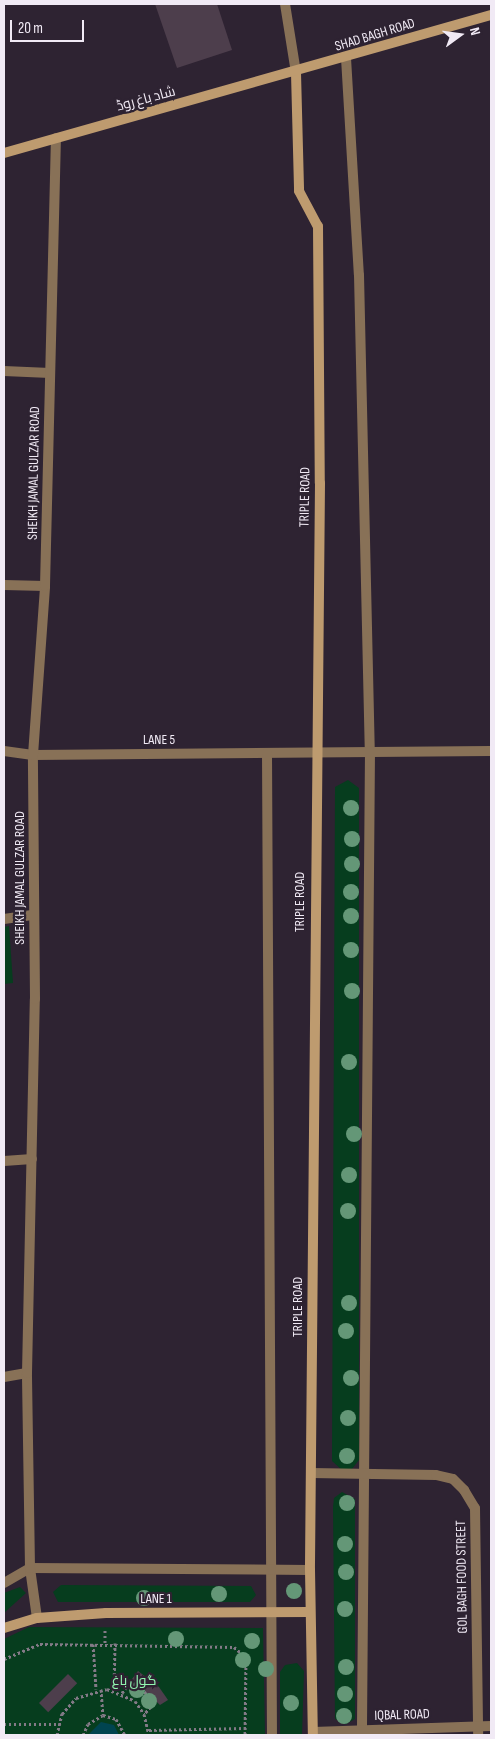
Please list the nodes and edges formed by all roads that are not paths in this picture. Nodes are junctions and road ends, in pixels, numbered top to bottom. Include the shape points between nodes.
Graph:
1 (285, 4) edge
2 (491, 15) edge
3 (346, 58) junction
4 (296, 73) junction
5 (56, 138) junction
6 (4, 153) edge
7 (4, 372) edge
8 (50, 373) junction
9 (4, 585) edge
10 (45, 586) junction
11 (4, 751) edge
12 (315, 751) junction
13 (370, 751) junction
14 (491, 751) edge
15 (267, 753) junction
16 (33, 755) junction
17 (34, 916) junction
18 (4, 919) edge
19 (32, 1159) junction
20 (4, 1161) edge
21 (27, 1373) junction
22 (4, 1376) edge
23 (311, 1473) junction
24 (365, 1475) junction
25 (30, 1568) junction
26 (272, 1570) junction
27 (310, 1570) junction
28 (4, 1582) edge
29 (272, 1612) junction
30 (310, 1612) junction
31 (37, 1618) junction
32 (4, 1628) edge
33 (491, 1726) edge
34 (478, 1730) edge
35 (362, 1733) edge
36 (313, 1734) edge
37 (272, 1735) edge

1 - 4 street
2 - 3 main road, SHAD BAGH ROAD
3 - 4 main road, SHAD BAGH ROAD
3 - 13 street via 359,275
4 - 5 main road, شاد باغ روڈ
4 - 12 main road, TRIPLE ROAD via 299,191 318,226
5 - 6 main road, شاد باغ روڈ
5 - 8 street, SHEIKH JAMAL GULZAR ROAD
7 - 8 street
8 - 10 street, SHEIKH JAMAL GULZAR ROAD
9 - 10 street
10 - 16 street, SHEIKH JAMAL GULZAR ROAD
11 - 16 street, LANE 5
12 - 13 street, LANE 5
12 - 15 street, LANE 5
12 - 23 main road, TRIPLE ROAD
13 - 14 street, LANE 5
13 - 24 street
15 - 16 street, LANE 5
15 - 26 street
16 - 17 street, SHEIKH JAMAL GULZAR ROAD
17 - 18 street
17 - 19 street, SHEIKH JAMAL GULZAR ROAD
19 - 20 street
19 - 21 street, SHEIKH JAMAL GULZAR ROAD
21 - 22 street
21 - 25 street, SHEIKH JAMAL GULZAR ROAD
23 - 24 street, GOL BAGH FOOD STREET
23 - 27 main road, TRIPLE ROAD
24 - 34 street, GOL BAGH FOOD STREET via 453,1479 474,1508
24 - 35 street
25 - 26 street
25 - 28 street
25 - 31 street, SHEIKH JAMAL GULZAR ROAD
26 - 27 street
26 - 29 street
27 - 30 main road, TRIPLE ROAD
29 - 30 main road, LANE 1
29 - 31 main road, LANE 1 via 106,1612
29 - 37 street
30 - 36 main road, TRIPLE ROAD
31 - 32 main road, LANE 1
33 - 34 street, IQBAL ROAD
34 - 35 street, IQBAL ROAD
35 - 36 street, IQBAL ROAD

